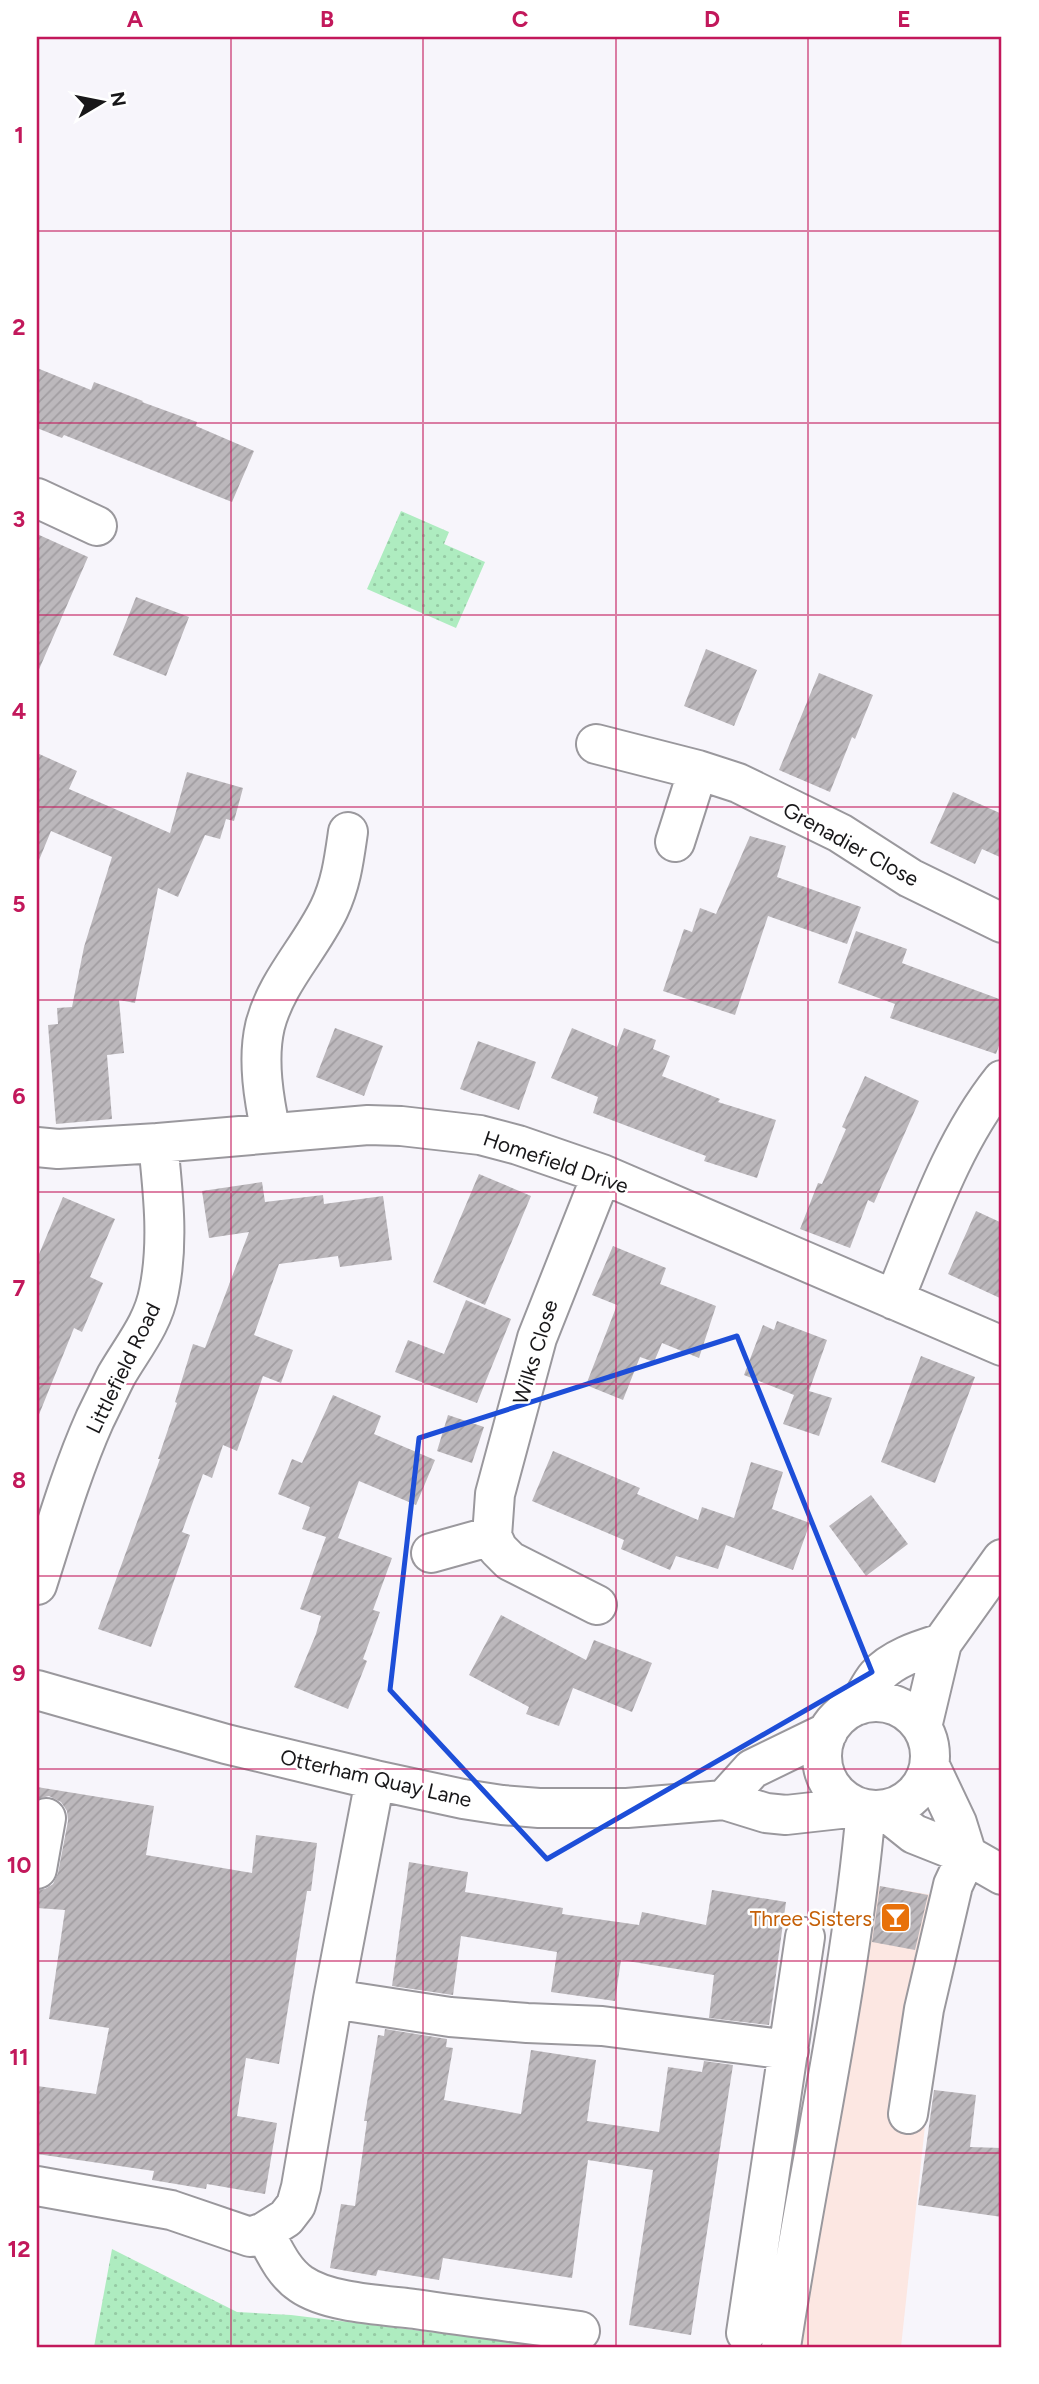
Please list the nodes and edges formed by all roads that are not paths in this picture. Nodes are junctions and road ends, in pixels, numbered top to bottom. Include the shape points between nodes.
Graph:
1 (37, 498) edge
2 (97, 526) dead end
3 (596, 744) dead end
4 (698, 770) junction
5 (348, 832) dead end
6 (675, 842) dead end
7 (1002, 923) edge
8 (1002, 1080) edge
9 (271, 1133) junction
10 (158, 1143) junction
11 (37, 1147) edge
12 (602, 1174) junction
13 (894, 1300) junction
14 (1002, 1346) edge
15 (492, 1535) junction
16 (431, 1553) dead end
17 (1002, 1559) edge
18 (37, 1585) edge
19 (597, 1605) dead end
20 (942, 1643) junction
21 (37, 1690) edge
22 (859, 1705) junction
23 (922, 1727) junction
24 (828, 1732) junction
25 (930, 1766) junction
26 (376, 1780) junction
27 (724, 1800) junction
28 (869, 1809) junction
29 (46, 1818) dead end
30 (967, 1855) junction
31 (37, 1869) edge
32 (1002, 1875) edge
33 (805, 1937) dead end
34 (333, 1999) junction
35 (789, 2050) junction
36 (908, 2115) dead end
37 (37, 2186) edge
38 (264, 2232) junction
39 (580, 2331) dead end
40 (746, 2333) dead end
41 (781, 2347) edge

1 - 2 street
3 - 4 street, Grenadier Close
4 - 6 street
4 - 7 street, Grenadier Close via 738,783 829,827 911,878
5 - 9 street via 342,877 328,911 286,976 265,1028 264,1096
8 - 13 street via 960,1146
9 - 10 street, Homefield Drive
9 - 12 street, Homefield Drive via 368,1125 449,1131 518,1145
10 - 11 street, Homefield Drive
10 - 18 street, Littlefield Road via 164,1196 159,1294 77,1463
12 - 13 street, Homefield Drive
12 - 15 street, Wilks Close via 537,1338 495,1494
13 - 14 street, Homefield Drive
15 - 16 street
15 - 19 street via 510,1561
17 - 20 street
20 - 22 street via 917,1651 876,1676
20 - 23 street
21 - 26 street, Otterham Quay Lane via 226,1744
22 - 23 street via 894,1705
22 - 24 street via 844,1712
23 - 25 street
24 - 27 street via 752,1769
24 - 28 street via 822,1761 826,1776 845,1800
25 - 28 street via 924,1782 900,1805
25 - 30 street
26 - 27 street, Otterham Quay Lane via 463,1799 540,1808 627,1808
26 - 34 street
27 - 28 street, Otterham Quay Lane via 786,1815
28 - 30 street via 914,1834
28 - 41 street
29 - 31 street
30 - 32 street
30 - 36 street via 953,1885 924,2009
33 - 35 street
34 - 35 street via 450,2017 602,2026
34 - 38 street via 298,2199 286,2218
35 - 40 street
37 - 38 street via 171,2210 245,2236
38 - 39 street via 294,2279 321,2294

